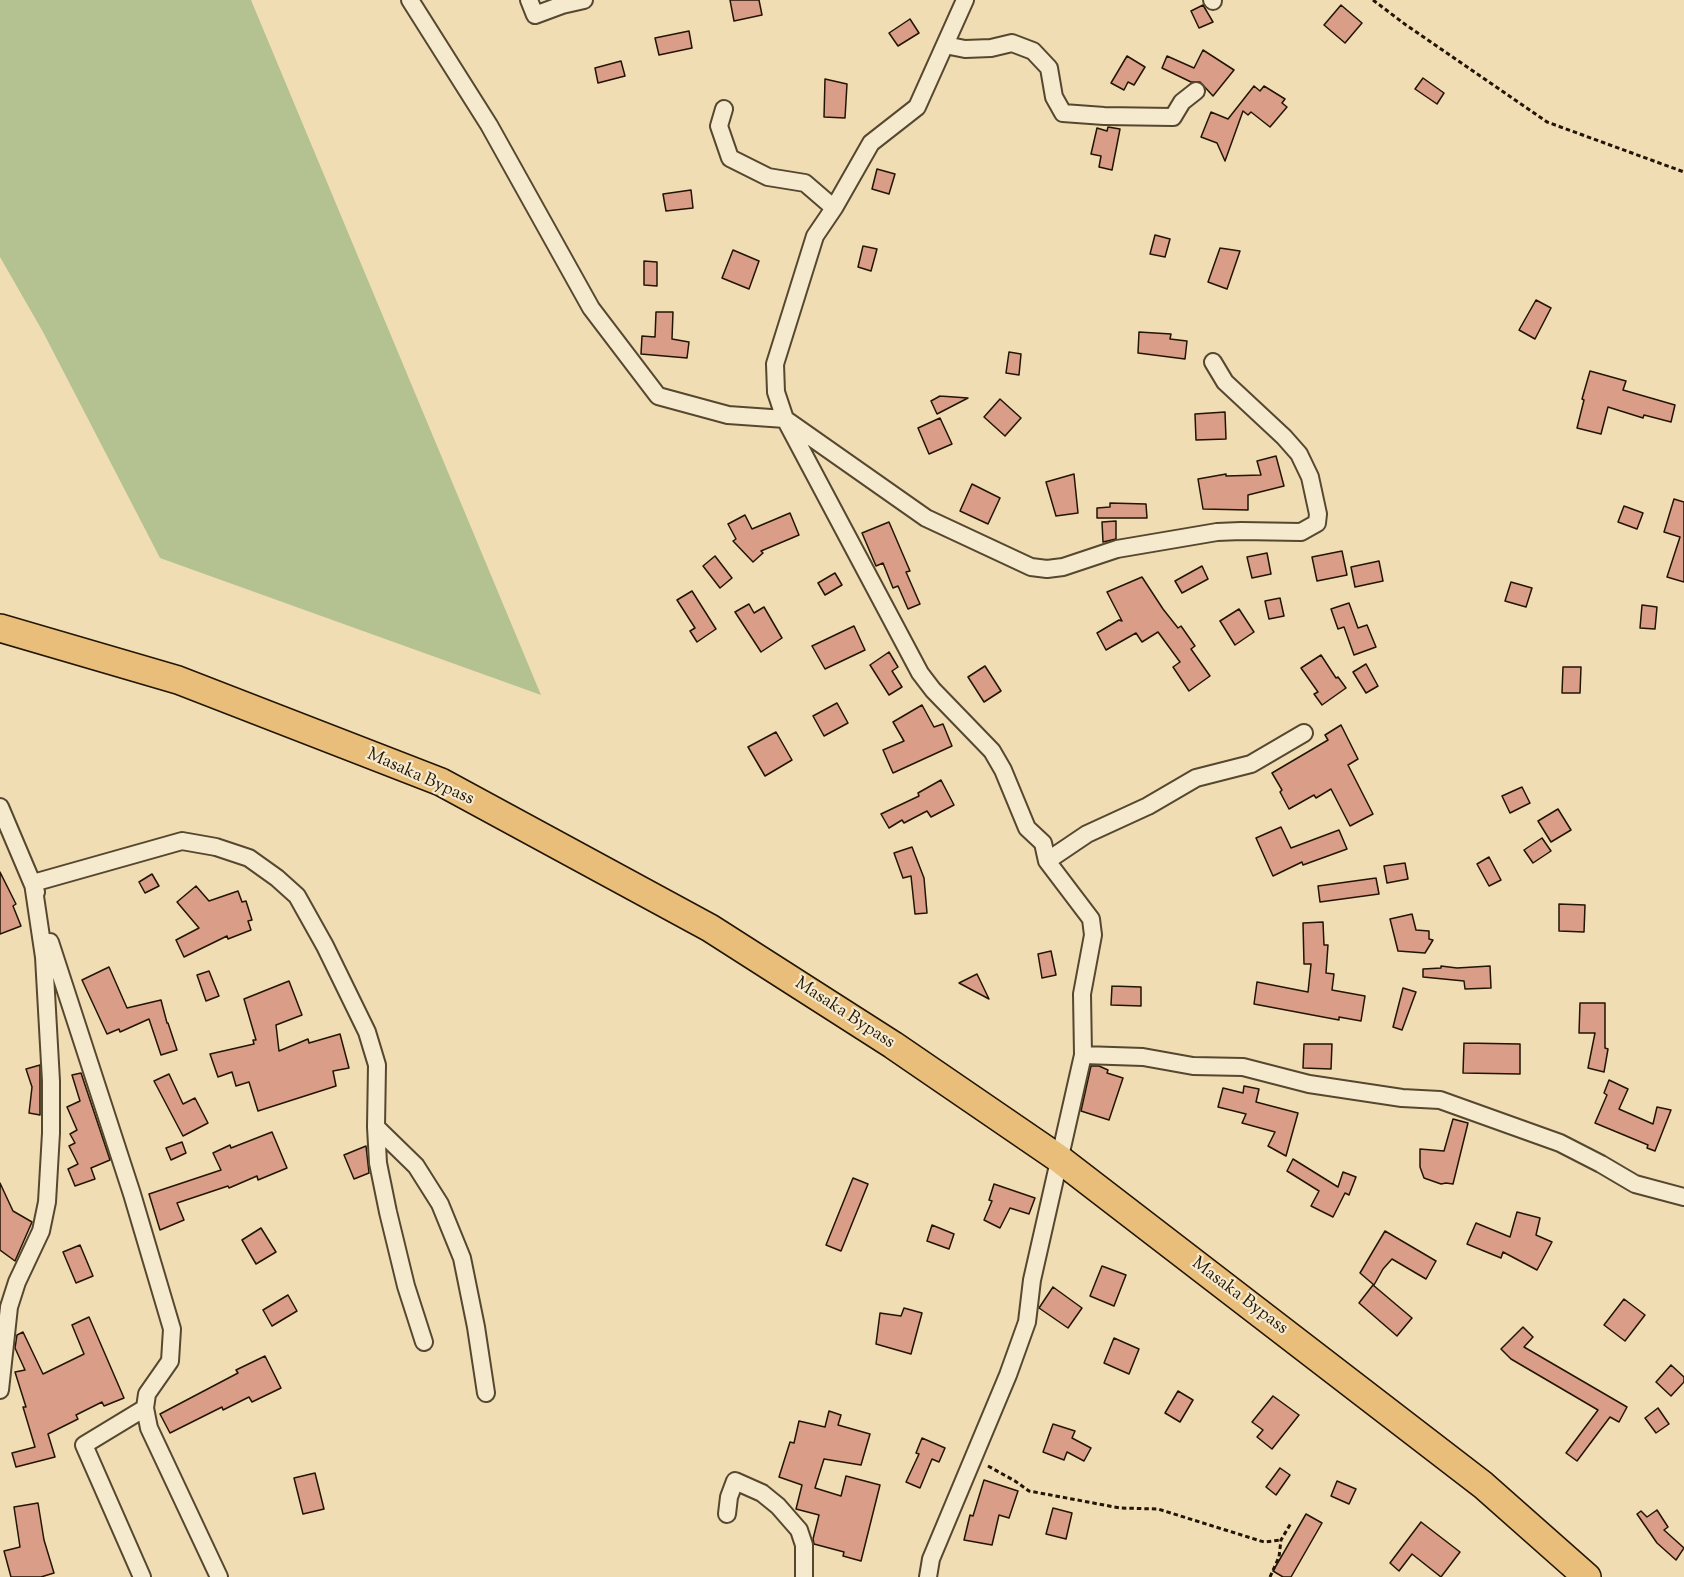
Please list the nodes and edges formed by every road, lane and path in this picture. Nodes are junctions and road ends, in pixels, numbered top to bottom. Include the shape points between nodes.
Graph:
1 (410, 0) edge
2 (529, 0) edge
3 (584, 0) edge
4 (965, 0) edge
5 (1373, 0) edge
6 (945, 45) junction
7 (1197, 91) dead end
8 (724, 109) dead end
9 (1684, 172) edge
10 (834, 208) junction
11 (1213, 362) dead end
12 (785, 419) junction
13 (0, 628) edge
14 (1304, 733) dead end
15 (0, 807) edge
16 (1047, 861) junction
17 (33, 883) junction
18 (1083, 1055) junction
19 (376, 1127) junction
20 (1058, 1158) junction
21 (1684, 1197) edge
22 (424, 1342) dead end
23 (0, 1390) edge
24 (486, 1394) dead end
25 (145, 1408) junction
26 (993, 1469) dead end
27 (727, 1514) dead end
28 (1292, 1524) dead end
29 (1281, 1540) junction
30 (142, 1577) edge
31 (219, 1577) edge
32 (804, 1577) edge
33 (928, 1577) edge
34 (1270, 1577) edge
35 (1587, 1577) edge

1 - 12 street via 489,125 591,308 658,396 728,416
2 - 3 street via 535,15
4 - 6 street
5 - 9 path via 1547,122
6 - 7 street via 965,49 1012,43 1033,51 1049,69 1054,98 1063,113 1173,117 1182,102
6 - 10 street via 917,106 871,143
8 - 10 street via 719,126 730,158 768,177 805,183
10 - 12 street via 815,236 776,364 777,392
11 - 12 street via 1225,382 1299,454 1310,477 1318,514 1317,523 1309,529 1217,532 1117,549 1063,567 1031,567 926,518
12 - 16 street via 920,673 992,752 1028,828 1043,843
13 - 20 highway, Masaka Bypass via 178,680 441,782 710,928 893,1045
14 - 16 street via 1251,764 1196,778 1087,834
15 - 17 street
16 - 18 street via 1091,919 1093,935 1082,993
17 - 19 street via 182,841 249,858 278,878 297,896 367,1032 377,1065
17 - 23 street via 44,957 51,1082 47,1202 41,1231 9,1307
17 - 25 street via 172,1329 170,1361 147,1394
18 - 20 street
18 - 21 street via 1143,1057 1193,1066 1243,1066 1309,1084 1440,1100 1560,1143 1635,1184
19 - 22 street via 378,1163 388,1212
19 - 24 street via 416,1166 462,1257
20 - 33 street via 1032,1280 1028,1322 930,1560
20 - 35 highway, Masaka Bypass via 1483,1485
25 - 30 street via 84,1445
25 - 31 street via 149,1428
26 - 29 path via 1029,1491 1120,1508 1158,1509 1264,1542
27 - 32 street via 735,1481 762,1493 778,1506 799,1530 804,1545
28 - 29 path
29 - 34 path

